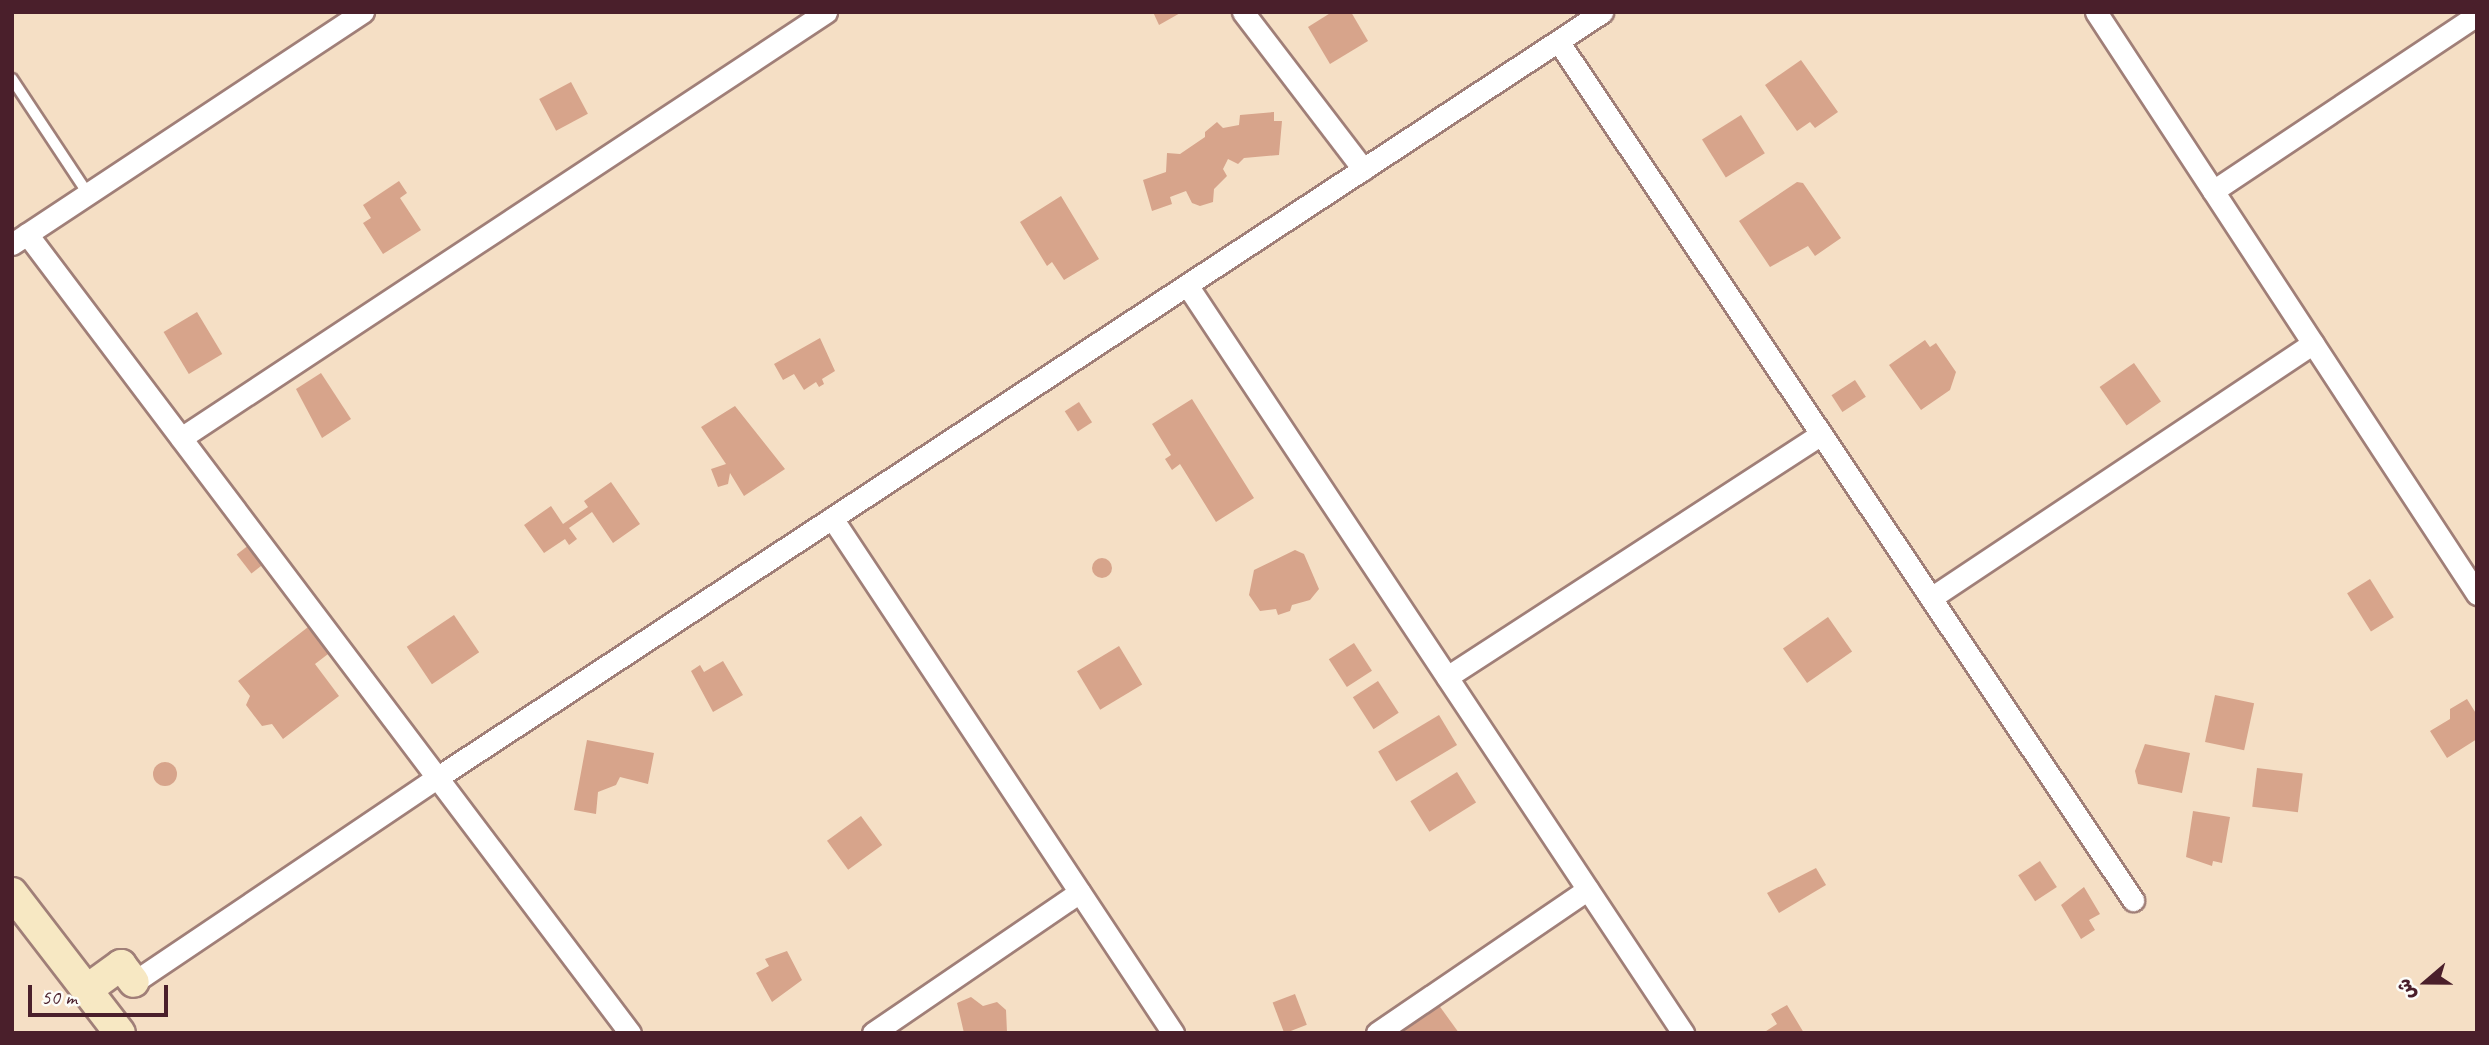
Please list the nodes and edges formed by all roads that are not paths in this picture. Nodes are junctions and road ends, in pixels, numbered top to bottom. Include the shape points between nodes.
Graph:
1 (363, 12) edge
2 (826, 12) edge
3 (1243, 12) edge
4 (1602, 12) edge
5 (2096, 12) edge
6 (2477, 15) edge
7 (1558, 41) junction
8 (12, 79) edge
9 (1363, 169) junction
10 (2213, 191) junction
11 (88, 194) junction
12 (20, 239) edge
13 (1187, 285) junction
14 (2313, 343) junction
15 (1821, 434) junction
16 (181, 438) junction
17 (832, 518) junction
18 (2477, 594) edge
19 (1931, 598) junction
20 (1447, 677) junction
21 (438, 777) junction
22 (1588, 889) junction
23 (1080, 892) junction
24 (12, 893) edge
25 (2133, 900) dead end
26 (134, 982) joint
27 (88, 989) junction
28 (120, 1033) edge
29 (630, 1033) edge
30 (873, 1033) edge
31 (1173, 1033) edge
32 (1377, 1033) edge
33 (1683, 1033) edge

1 - 11 street
2 - 16 street
3 - 9 street
4 - 7 street
5 - 10 street
6 - 10 street
7 - 9 street
7 - 15 street
8 - 11 lane
9 - 13 street
10 - 14 street
11 - 12 street
12 - 16 street
13 - 17 street
13 - 20 street
14 - 18 street
14 - 19 street
15 - 19 street
15 - 20 street
16 - 21 street
17 - 21 street
17 - 23 street
19 - 25 street
20 - 22 street
21 - 26 street
21 - 29 street
22 - 32 street
22 - 33 street
23 - 30 street
23 - 31 street
24 - 27 main road
26 - 27 main road via 121,965
27 - 28 main road

